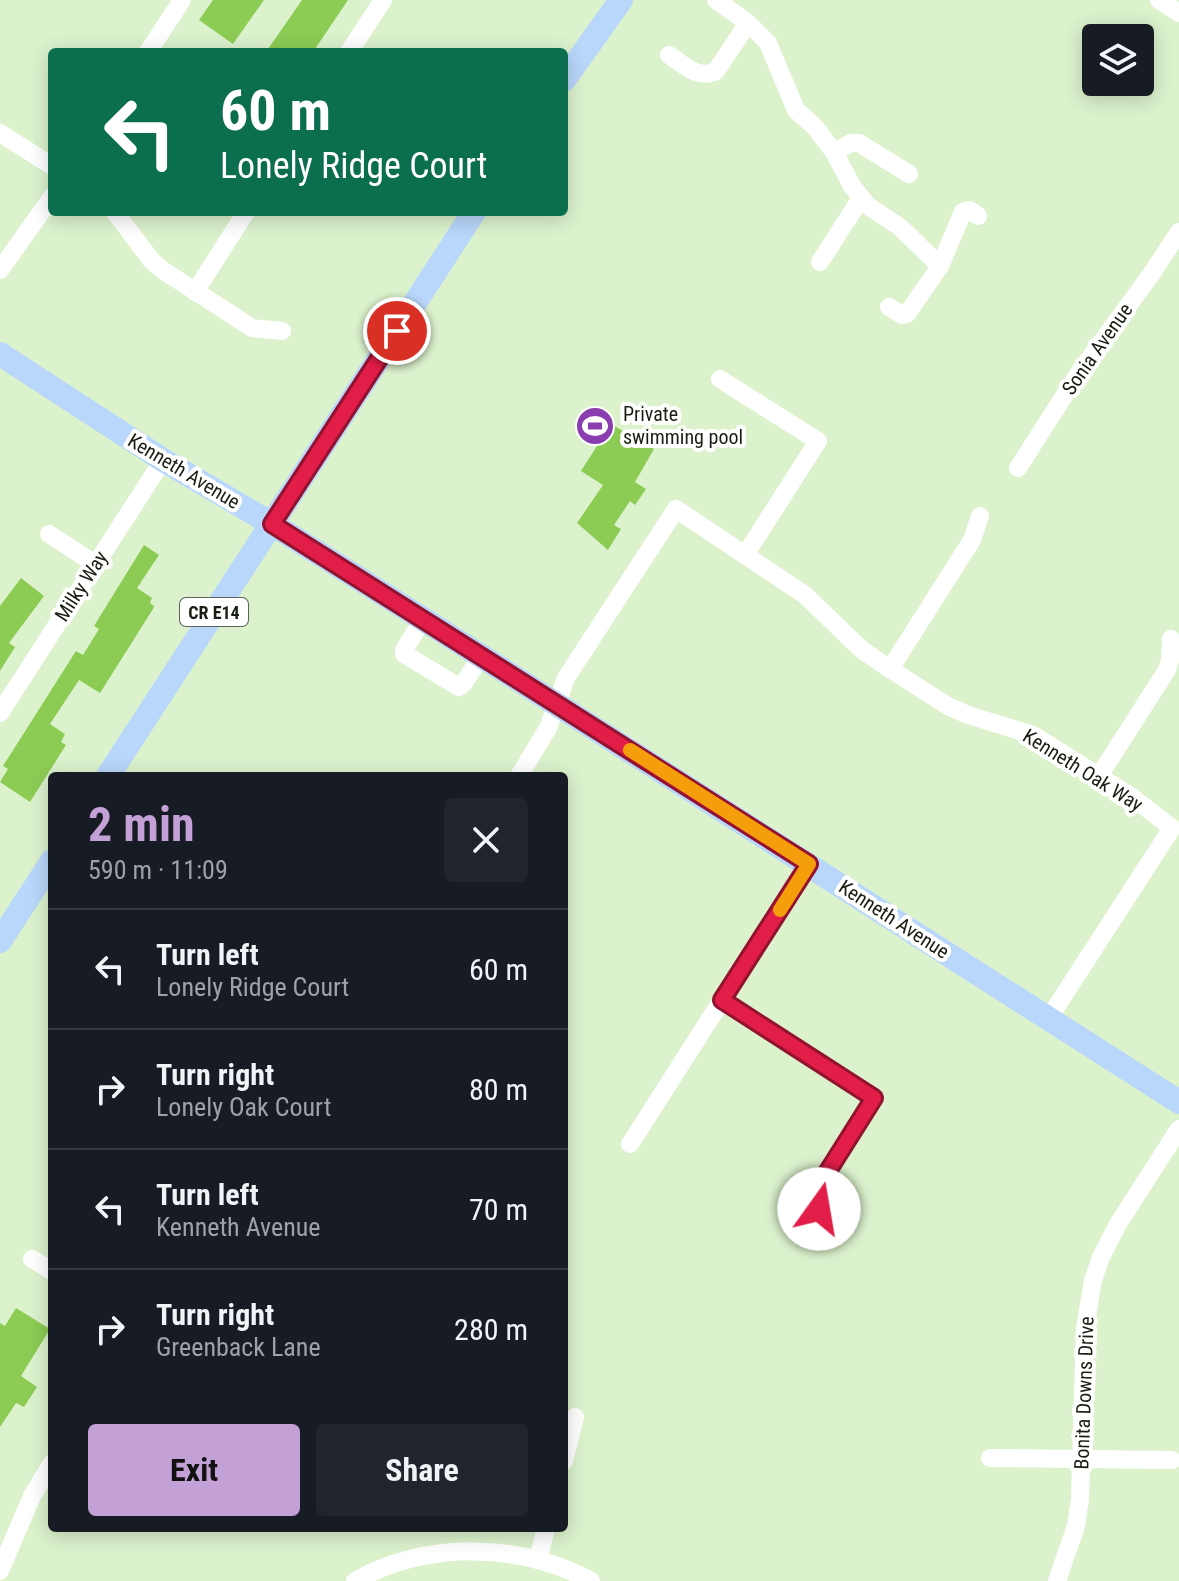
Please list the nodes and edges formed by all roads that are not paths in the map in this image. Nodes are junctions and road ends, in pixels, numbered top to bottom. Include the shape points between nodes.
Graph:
1 (182, 0) edge
2 (383, 0) edge
3 (621, 0) edge
4 (716, 0) edge
5 (1159, 0) edge
6 (1179, 13) edge
7 (748, 23) junction
8 (151, 48) edge
9 (352, 48) edge
10 (669, 55) dead end
11 (568, 74) edge
12 (0, 133) edge
13 (834, 152) junction
14 (48, 163) edge
15 (909, 174) dead end
16 (861, 198) junction
17 (48, 203) edge
18 (118, 216) edge
19 (243, 216) edge
20 (471, 216) edge
21 (978, 216) dead end
22 (1179, 232) edge
23 (820, 262) dead end
24 (940, 266) junction
25 (0, 270) edge
26 (195, 292) junction
27 (889, 307) dead end
28 (282, 331) dead end
29 (0, 354) edge
30 (720, 379) dead end
31 (163, 460) junction
32 (1018, 468) dead end
33 (980, 516) dead end
34 (272, 524) junction
35 (49, 534) dead end
36 (745, 555) junction
37 (95, 564) junction
38 (423, 619) junction
39 (1171, 639) dead end
40 (481, 657) junction
41 (890, 669) junction
42 (557, 704) junction
43 (0, 713) edge
44 (111, 772) edge
45 (521, 772) edge
46 (1099, 776) junction
47 (809, 864) junction
48 (48, 867) edge
49 (0, 941) edge
50 (722, 1000) junction
51 (1049, 1018) junction
52 (1179, 1102) edge
53 (1179, 1129) edge
54 (630, 1144) dead end
55 (819, 1209) dead end
56 (32, 1259) dead end
57 (48, 1269) edge
58 (575, 1417) dead end
59 (568, 1445) edge
60 (990, 1458) dead end
61 (1082, 1459) junction
62 (1172, 1460) dead end
63 (48, 1470) edge
64 (545, 1532) edge
65 (538, 1560) junction
66 (0, 1571) edge
67 (355, 1581) edge
68 (591, 1581) edge
69 (1057, 1581) edge

1 - 8 street
2 - 9 street
3 - 11 main road
4 - 7 street
5 - 6 street
7 - 10 street via 716,71 707,75
7 - 13 street via 768,43 796,110
12 - 14 street
13 - 15 street via 859,143
13 - 16 street
16 - 23 street
16 - 24 street
17 - 25 street
18 - 26 street via 151,260
19 - 26 street
20 - 34 main road, CR E14
21 - 24 street via 963,212
22 - 32 street, Sonia Avenue
24 - 27 street via 907,314
26 - 28 street via 252,328
29 - 31 main road, Kenneth Avenue
30 - 36 street via 818,441
31 - 34 main road, Kenneth Avenue
31 - 37 street, Milky Way
33 - 41 street via 972,540
34 - 38 main road, Kenneth Avenue
34 - 44 main road, CR E14
35 - 37 street
36 - 41 street, Kenneth Oak Way via 805,595 862,650
36 - 42 street, Kenneth Oak Way via 676,509 566,678
37 - 43 street, Milky Way
38 - 40 main road, Kenneth Avenue
38 - 40 street via 404,654 459,687
39 - 46 street via 1167,670
40 - 42 main road, Kenneth Avenue
41 - 46 street, Kenneth Oak Way via 948,706 1033,735
42 - 45 street
42 - 47 main road, Kenneth Avenue
46 - 51 street, Kenneth Oak Way via 1172,828
47 - 50 street
47 - 51 main road, Kenneth Avenue
48 - 49 main road
50 - 54 street
50 - 55 street via 874,1098 823,1179
51 - 52 main road, Kenneth Avenue
53 - 61 street, Bonita Downs Drive via 1118,1224 1093,1280 1085,1328
56 - 57 street
58 - 59 street
60 - 61 street
61 - 62 street
61 - 69 street, Bonita Downs Drive via 1076,1526
63 - 66 street
64 - 65 street
65 - 67 street via 486,1552 434,1554
65 - 68 street

